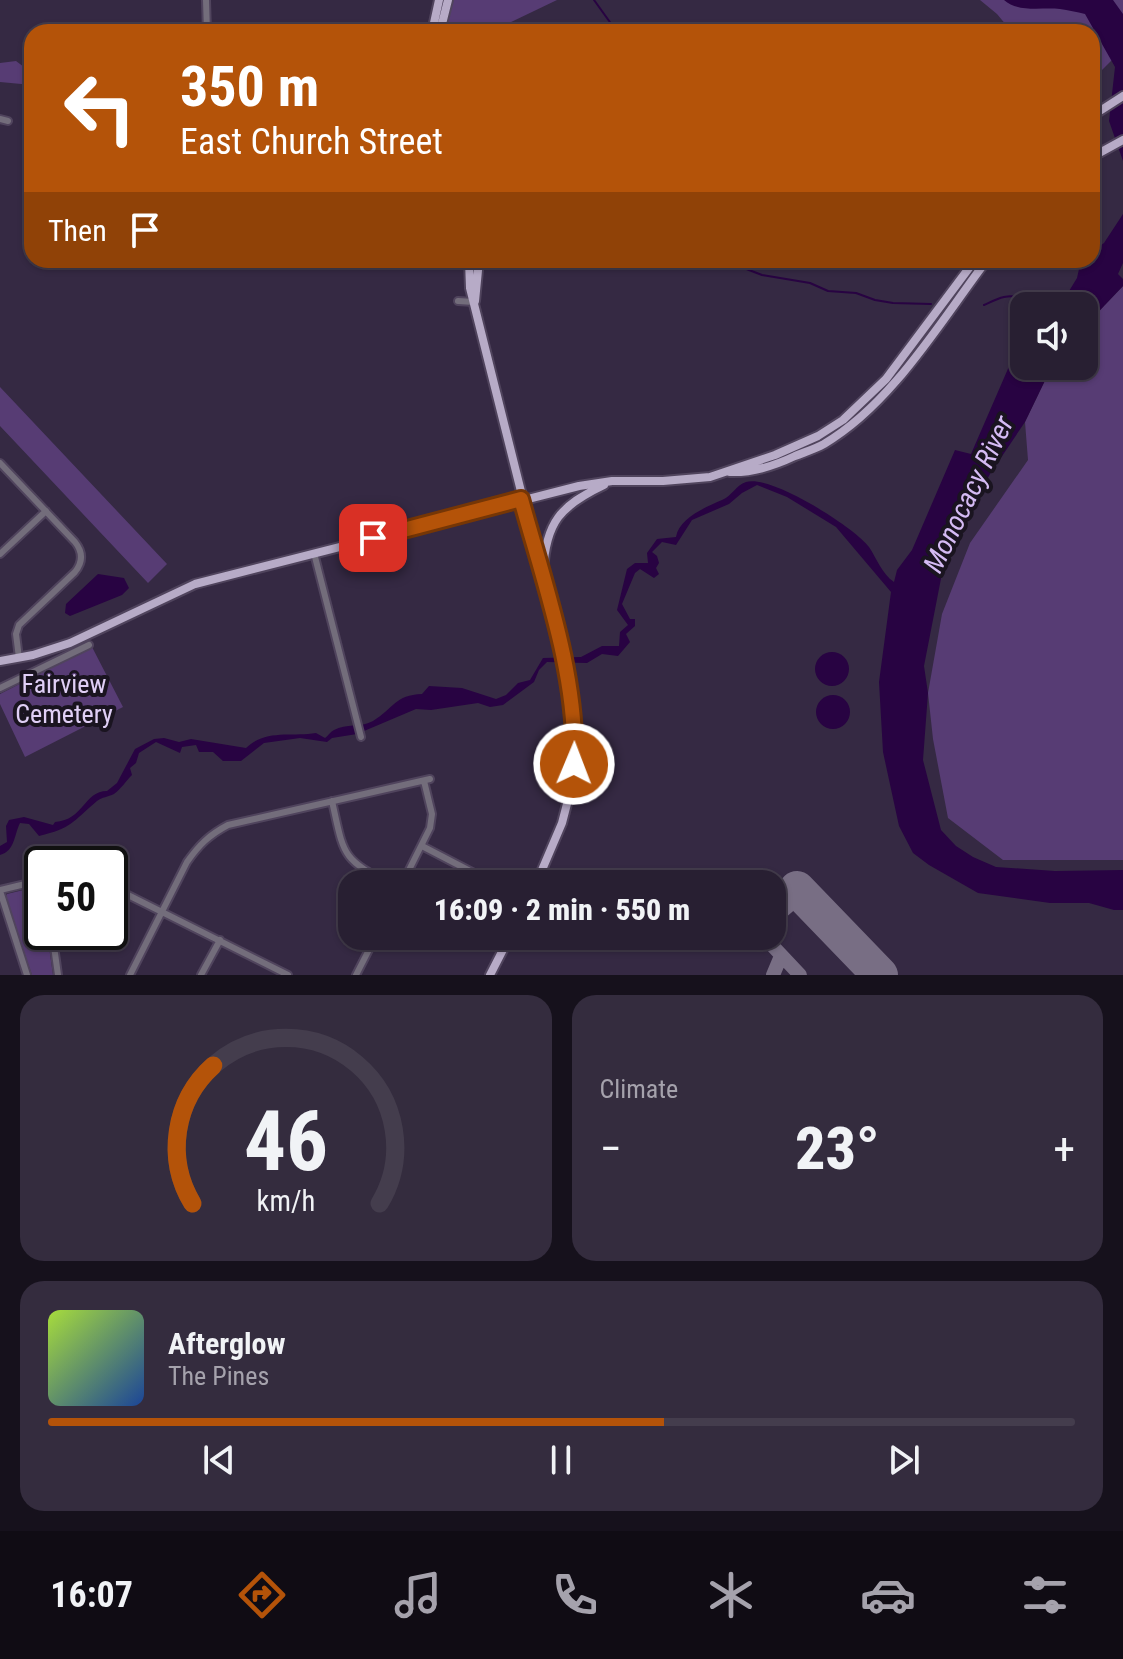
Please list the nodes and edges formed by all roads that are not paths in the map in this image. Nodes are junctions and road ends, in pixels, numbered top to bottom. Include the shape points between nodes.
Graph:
1 (206, 0) edge
2 (439, 0) edge
3 (448, 0) edge
4 (207, 24) edge
5 (434, 24) edge
6 (442, 24) edge
7 (1123, 96) edge
8 (1100, 111) edge
9 (1123, 140) edge
10 (1100, 153) edge
11 (469, 268) edge
12 (479, 268) edge
13 (969, 268) edge
14 (981, 268) edge
15 (458, 301) dead end
16 (475, 302) junction
17 (0, 463) edge
18 (725, 472) junction
19 (612, 481) junction
20 (521, 499) junction
21 (46, 511) junction
22 (314, 553) junction
23 (0, 554) edge
24 (543, 580) junction
25 (89, 645) dead end
26 (19, 658) junction
27 (0, 661) edge
28 (0, 688) edge
29 (361, 737) dead end
30 (332, 801) junction
31 (422, 846) junction
32 (367, 870) edge
33 (409, 870) edge
34 (468, 870) edge
35 (543, 870) edge
36 (24, 884) edge
37 (0, 890) edge
38 (128, 894) edge
39 (163, 911) junction
40 (220, 940) junction
41 (55, 950) edge
42 (369, 950) edge
43 (503, 950) edge
44 (27, 975) edge
45 (58, 975) edge
46 (130, 975) edge
47 (201, 975) edge
48 (288, 975) edge
49 (356, 975) edge
50 (490, 975) edge

1 - 4 street
2 - 3 street
2 - 5 main road
3 - 6 main road
7 - 8 main road
9 - 10 main road
11 - 16 main road
12 - 16 main road
13 - 18 main road via 886,379 843,420 798,446
14 - 18 main road via 904,371 850,426 784,461 748,473
15 - 16 street
16 - 20 main road
17 - 21 street
18 - 19 main road via 686,480
19 - 20 main road
19 - 24 main road via 568,505 556,518 547,538
20 - 22 main road
20 - 24 main road
21 - 23 street
21 - 26 street via 78,546 81,562 19,625
22 - 26 main road via 195,584 70,643
22 - 29 street
24 - 35 main road via 576,728 568,800
25 - 28 street
26 - 27 main road
30 - 31 street via 427,780 432,814
30 - 32 street via 350,860
30 - 39 street via 213,833 187,862
31 - 33 street
31 - 34 street
36 - 37 street
37 - 44 street
38 - 39 street
39 - 40 street
39 - 46 street
40 - 47 street
40 - 48 street
41 - 45 street
42 - 49 street
43 - 50 main road

